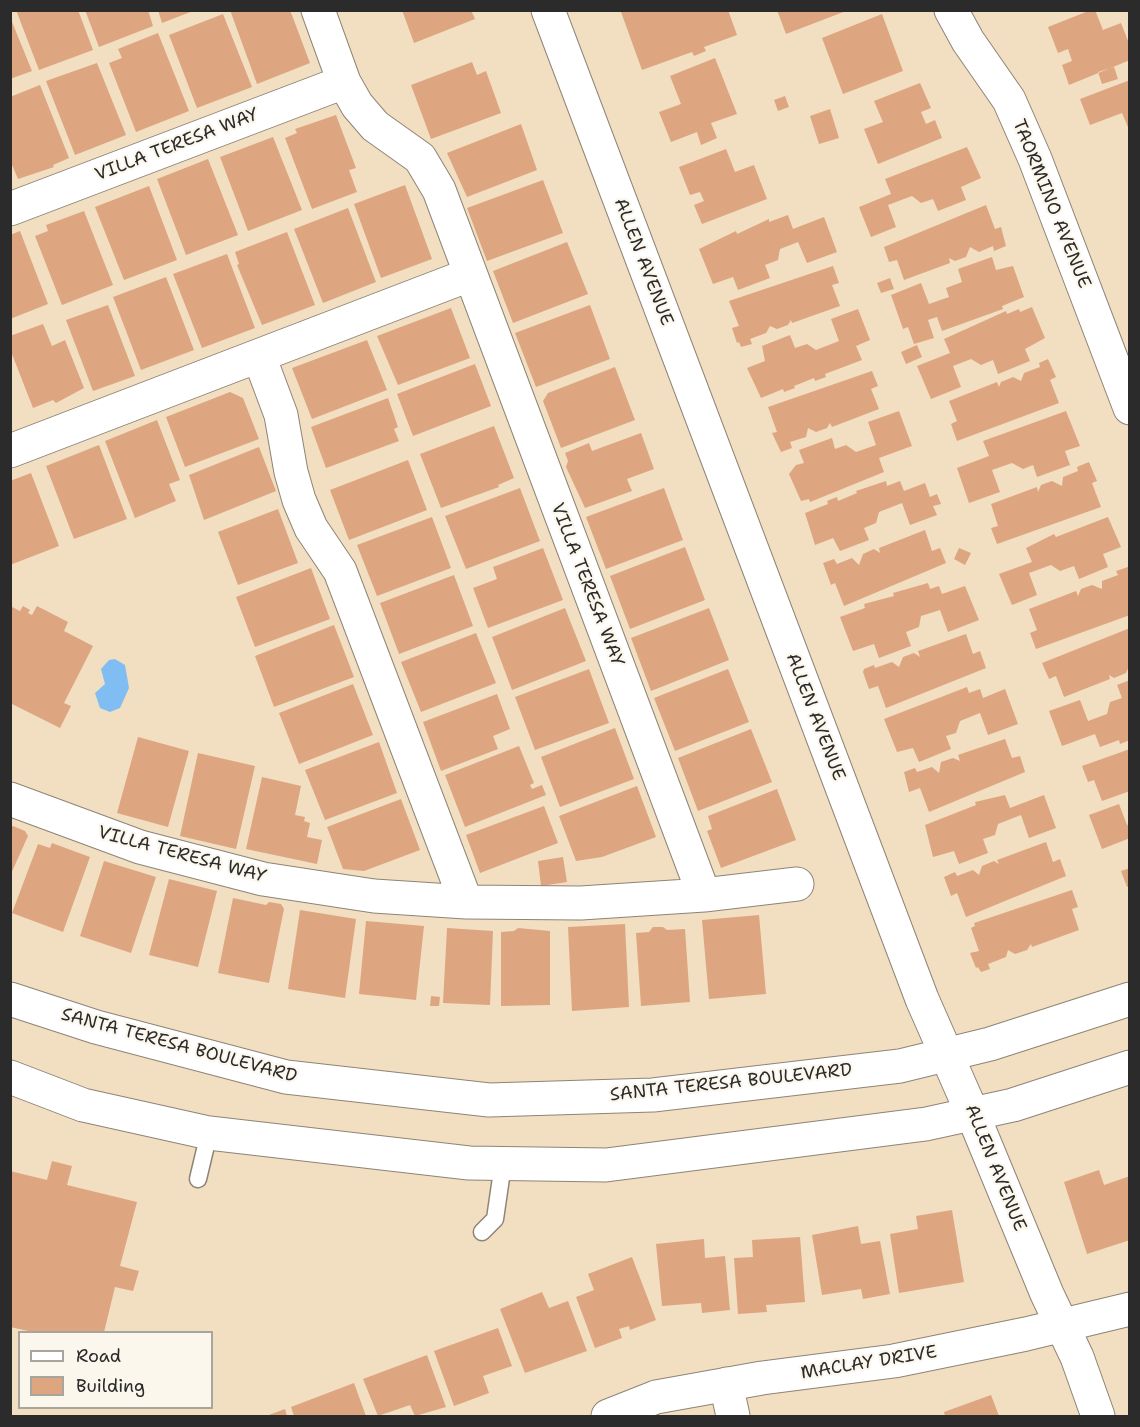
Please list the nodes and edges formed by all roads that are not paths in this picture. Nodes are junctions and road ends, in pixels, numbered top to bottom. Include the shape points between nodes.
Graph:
1 (318, 10) edge
2 (548, 10) edge
3 (951, 10) edge
4 (345, 82) junction
5 (10, 209) edge
6 (469, 275) junction
7 (260, 356) junction
8 (1130, 408) edge
9 (10, 451) edge
10 (10, 799) edge
11 (797, 884) dead end
12 (704, 895) junction
13 (466, 903) junction
14 (10, 999) edge
15 (1130, 999) edge
16 (947, 1056) junction
17 (1130, 1067) edge
18 (10, 1077) edge
19 (973, 1115) junction
20 (209, 1133) junction
21 (504, 1164) junction
22 (198, 1179) dead end
23 (482, 1232) dead end
24 (1130, 1309) edge
25 (1064, 1325) junction
26 (726, 1384) junction
27 (608, 1416) edge
28 (733, 1416) edge
29 (1098, 1416) edge

1 - 4 street, VILLA TERESA WAY
2 - 16 street, ALLEN AVENUE via 922,999
3 - 8 street, TAORMINO AVENUE via 968,42 1009,100
4 - 5 street, VILLA TERESA WAY
4 - 6 street, VILLA TERESA WAY via 357,105 375,126 420,158 439,190
6 - 7 street
6 - 12 street, VILLA TERESA WAY
7 - 9 street
7 - 13 street via 281,415 299,500 311,528 340,571
10 - 13 street, VILLA TERESA WAY via 140,847 264,879 374,896
11 - 12 street, VILLA TERESA WAY
12 - 13 street, VILLA TERESA WAY via 581,903
14 - 16 street, SANTA TERESA BOULEVARD via 96,1027 286,1077 489,1100 653,1095 900,1066
15 - 16 street, SANTA TERESA BOULEVARD
16 - 19 street, ALLEN AVENUE
17 - 19 street
18 - 20 street via 83,1106
19 - 21 street via 606,1166
19 - 25 street, ALLEN AVENUE via 1047,1294
20 - 21 street
20 - 22 lane
21 - 23 lane via 495,1219
24 - 25 street, MACLAY DRIVE
25 - 26 street, MACLAY DRIVE via 894,1361
25 - 29 street, ALLEN AVENUE
26 - 27 street, MACLAY DRIVE via 656,1397
26 - 28 street

